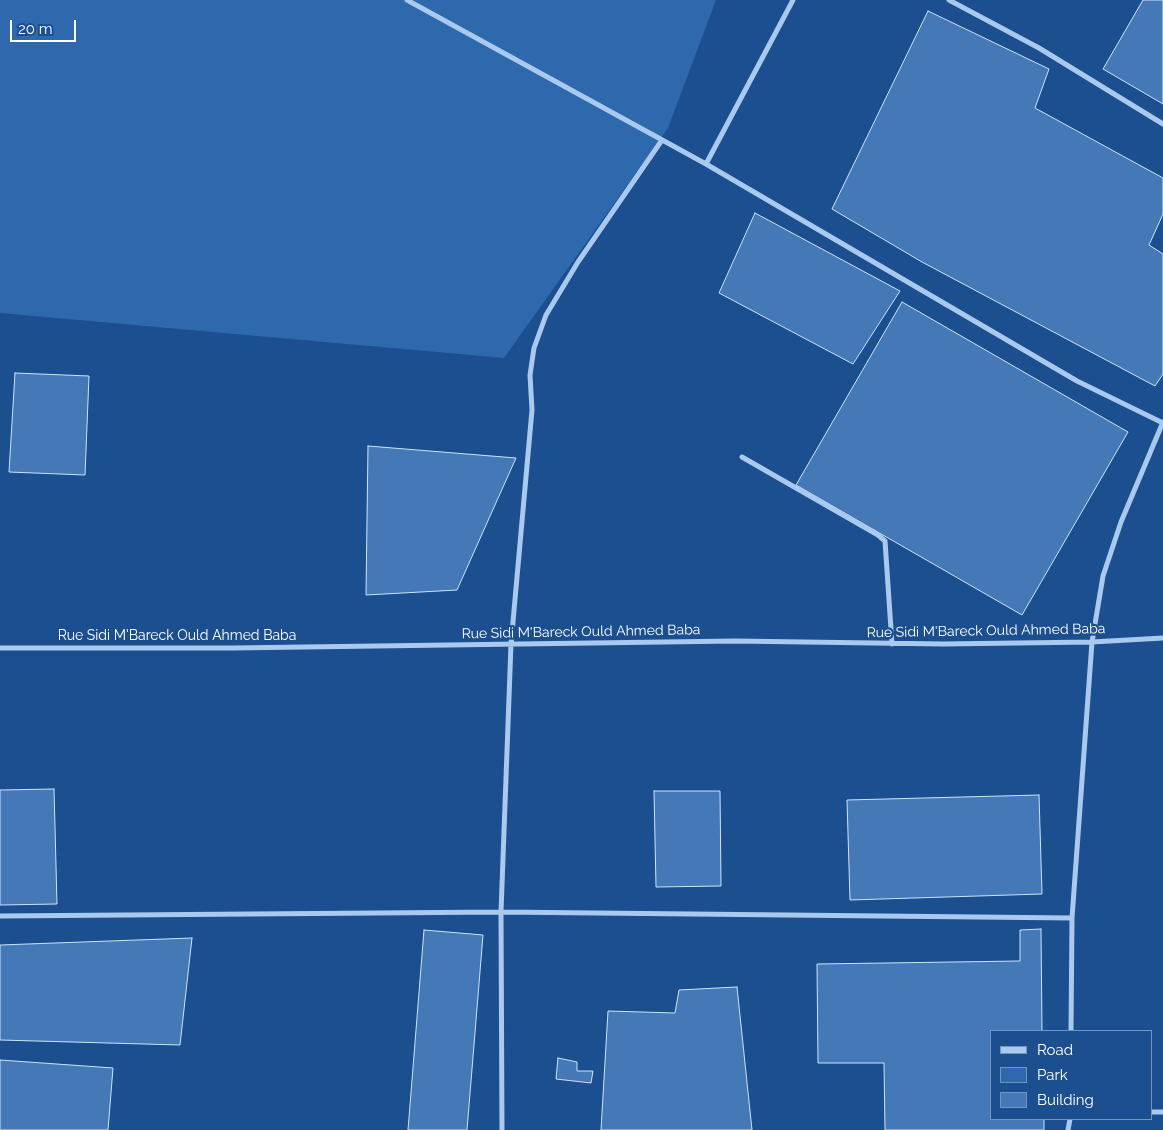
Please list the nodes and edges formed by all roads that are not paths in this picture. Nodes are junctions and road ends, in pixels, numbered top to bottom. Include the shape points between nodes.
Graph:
1 (407, 0) edge
2 (793, 0) edge
3 (949, 0) edge
4 (1163, 124) edge
5 (662, 140) junction
6 (706, 164) junction
7 (1163, 423) edge
8 (742, 457) dead end
9 (1163, 638) edge
10 (1092, 642) junction
11 (511, 644) junction
12 (892, 644) junction
13 (0, 648) edge
14 (501, 912) junction
15 (0, 916) edge
16 (1072, 918) junction
17 (1071, 1030) edge
18 (502, 1130) edge

1 - 5 street
2 - 6 street
3 - 4 street via 1039,48
5 - 6 street
5 - 11 street via 578,262 546,315 534,348 530,375 532,410
6 - 7 street via 1077,381
7 - 10 street via 1121,522 1103,576
8 - 12 street via 885,541
9 - 10 street, Rue Sidi M'Bareck Ould Ahmed Baba
10 - 12 street, Rue Sidi M'Bareck Ould Ahmed Baba
10 - 16 street
11 - 12 street, Rue Sidi M'Bareck Ould Ahmed Baba via 736,641
11 - 13 street, Rue Sidi M'Bareck Ould Ahmed Baba
11 - 14 street
14 - 15 street
14 - 16 street
14 - 18 street
16 - 17 street

